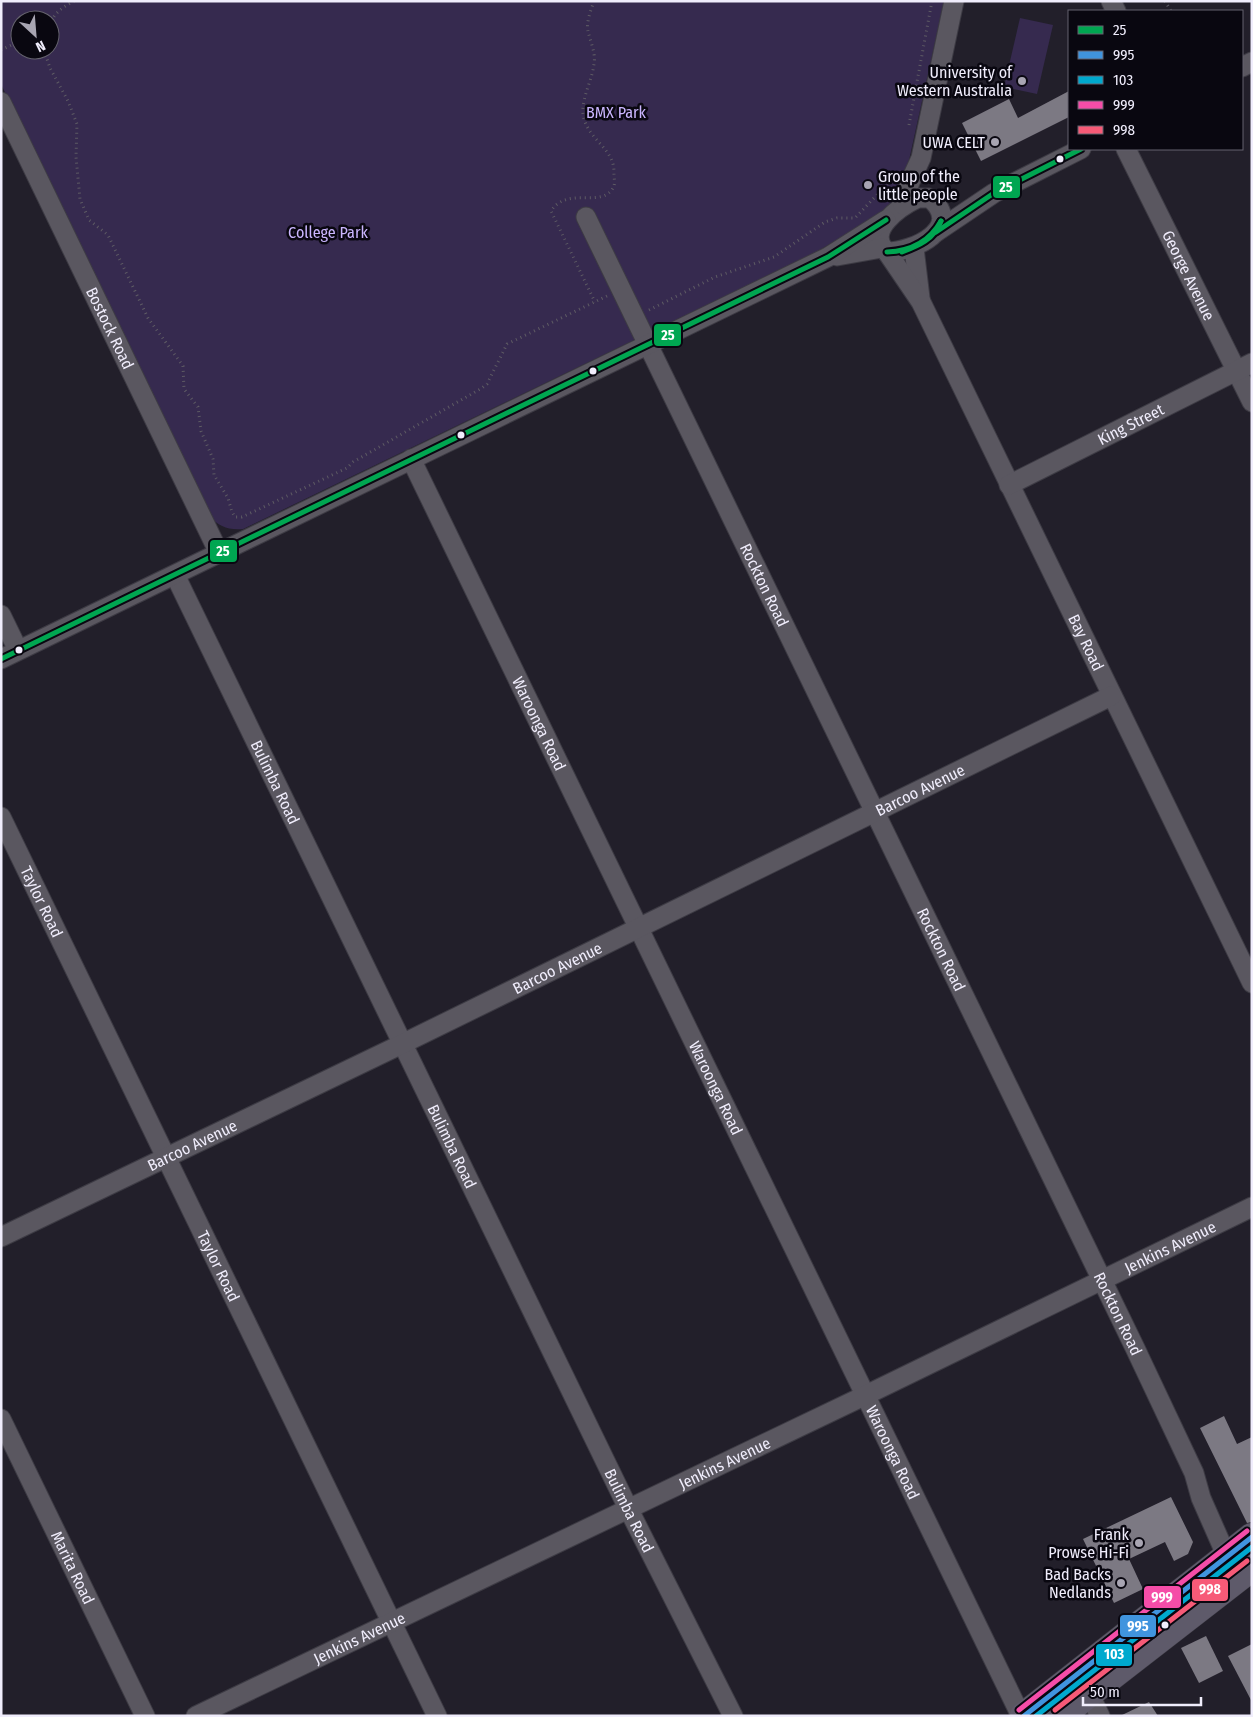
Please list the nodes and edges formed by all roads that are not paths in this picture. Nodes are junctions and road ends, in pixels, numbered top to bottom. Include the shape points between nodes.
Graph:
1 (954, 1) edge
2 (1, 102) edge
3 (1079, 150) edge
4 (1127, 150) edge
5 (921, 158) junction
6 (994, 193) junction
7 (903, 205) junction
8 (935, 205) junction
9 (586, 217) dead end
10 (886, 220) junction
11 (936, 232) junction
12 (914, 248) junction
13 (884, 250) junction
14 (828, 257) junction
15 (921, 302) junction
16 (648, 345) junction
17 (1244, 367) edge
18 (1252, 402) edge
19 (411, 459) junction
20 (1009, 485) junction
21 (219, 553) junction
22 (175, 575) junction
23 (1, 614) edge
24 (18, 650) junction
25 (1, 659) edge
26 (1111, 696) junction
27 (875, 812) junction
28 (1, 817) edge
29 (638, 927) junction
30 (1246, 956) edge
31 (1252, 984) edge
32 (402, 1044) junction
33 (166, 1156) junction
34 (1252, 1207) edge
35 (1, 1237) edge
36 (1101, 1280) junction
37 (866, 1395) junction
38 (1, 1419) edge
39 (628, 1508) junction
40 (1252, 1537) edge
41 (1227, 1557) junction
42 (1252, 1567) edge
43 (391, 1622) junction
44 (1089, 1694) edge
45 (145, 1716) edge
46 (196, 1716) edge
47 (437, 1716) edge
48 (732, 1716) edge
49 (1023, 1716) edge
50 (1060, 1716) edge

1 - 5 street
2 - 21 street, Bostock Road
3 - 6 street
4 - 17 street, George Avenue
5 - 7 street
5 - 8 street via 924,182
6 - 8 street
6 - 11 street
7 - 8 street via 918,198
7 - 10 street
8 - 11 street via 942,219
9 - 16 street, Rockton Road
10 - 13 street via 879,236
10 - 14 street
11 - 12 street
12 - 13 street via 902,252
12 - 15 street, Bay Road
13 - 14 street
13 - 15 street, Bay Road
14 - 16 street
15 - 20 street, Bay Road
16 - 19 street
16 - 27 street, Rockton Road
17 - 18 street, George Avenue
17 - 20 street, King Street
19 - 21 street
19 - 29 street, Waroonga Road
20 - 26 street, Bay Road
21 - 22 street
22 - 24 street
22 - 32 street, Bulimba Road
23 - 24 street
24 - 25 street
26 - 27 street, Barcoo Avenue
26 - 30 street, Bay Road
27 - 29 street, Barcoo Avenue
27 - 36 street, Rockton Road
28 - 33 street, Taylor Road
29 - 32 street, Barcoo Avenue
29 - 37 street, Waroonga Road
30 - 31 street, Bay Road
32 - 33 street, Barcoo Avenue
32 - 39 street, Bulimba Road
33 - 35 street, Barcoo Avenue
33 - 43 street, Taylor Road
34 - 36 street, Jenkins Avenue
36 - 37 street, Jenkins Avenue
36 - 41 street, Rockton Road via 1194,1473 1201,1498
37 - 39 street, Jenkins Avenue
37 - 49 street, Waroonga Road
38 - 45 street, Marita Road
39 - 43 street, Jenkins Avenue
39 - 48 street, Bulimba Road
40 - 41 highway
41 - 44 highway
42 - 44 highway
43 - 46 street, Jenkins Avenue
43 - 47 street, Taylor Road
44 - 49 highway
44 - 50 highway

